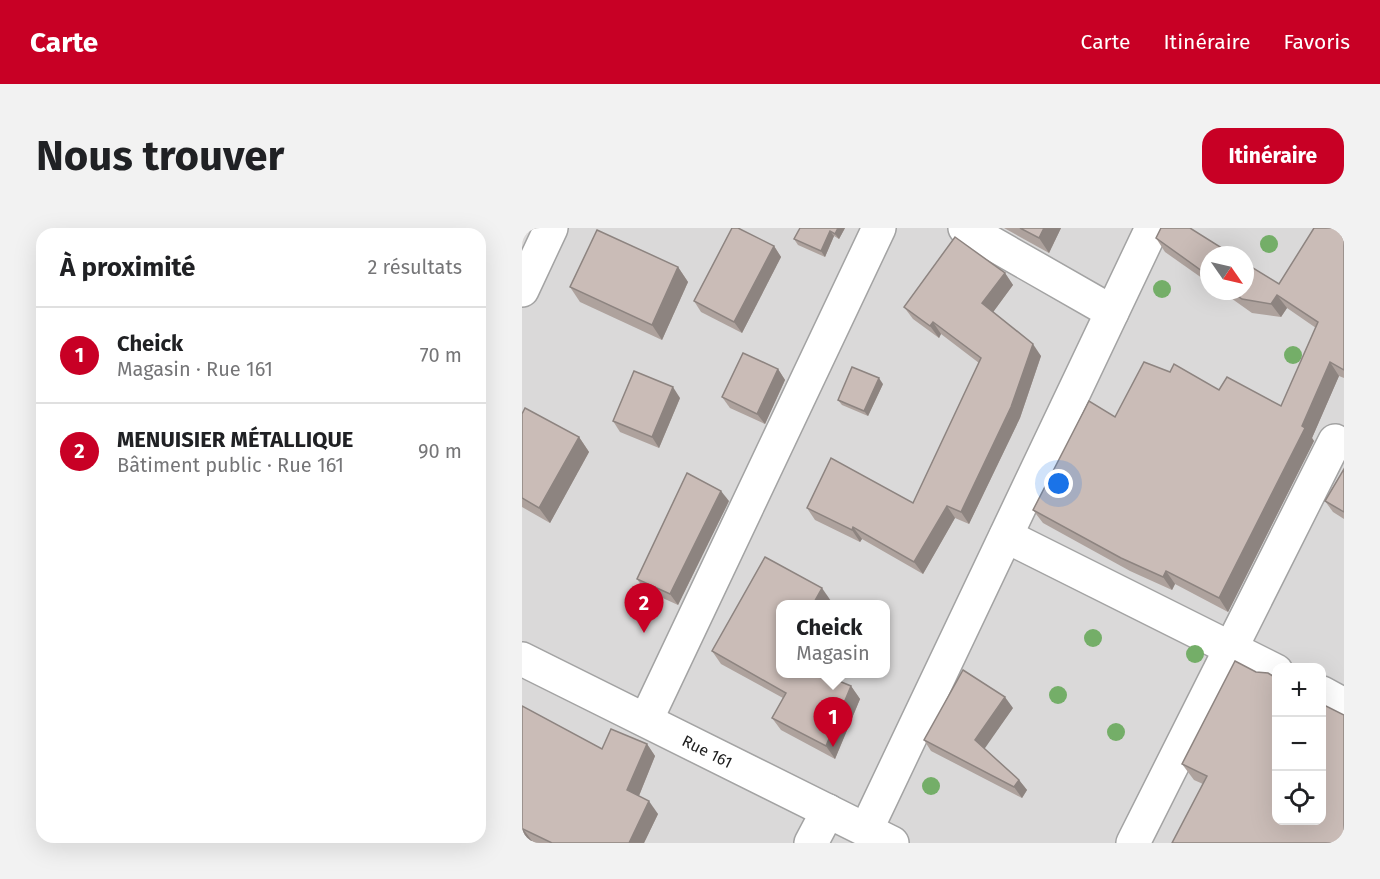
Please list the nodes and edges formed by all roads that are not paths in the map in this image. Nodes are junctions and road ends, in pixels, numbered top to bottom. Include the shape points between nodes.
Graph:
1 (551, 228) edge
2 (879, 228) edge
3 (964, 228) edge
4 (1152, 228) edge
5 (522, 290) edge
6 (1112, 312) junction
7 (1335, 441) dead end
8 (1006, 536) junction
9 (1231, 648) junction
10 (522, 659) edge
11 (1272, 669) edge
12 (1326, 695) edge
13 (1344, 705) edge
14 (646, 720) junction
15 (828, 811) junction
16 (879, 837) edge
17 (811, 843) edge
18 (1133, 843) edge

1 - 5 street
2 - 14 street
3 - 6 street
4 - 6 street
6 - 8 street
7 - 9 street
8 - 9 street
8 - 16 street
9 - 11 street
9 - 18 street
10 - 14 street, Rue 161
12 - 13 street
14 - 15 street, Rue 161
15 - 16 street, Rue 161
15 - 17 street

